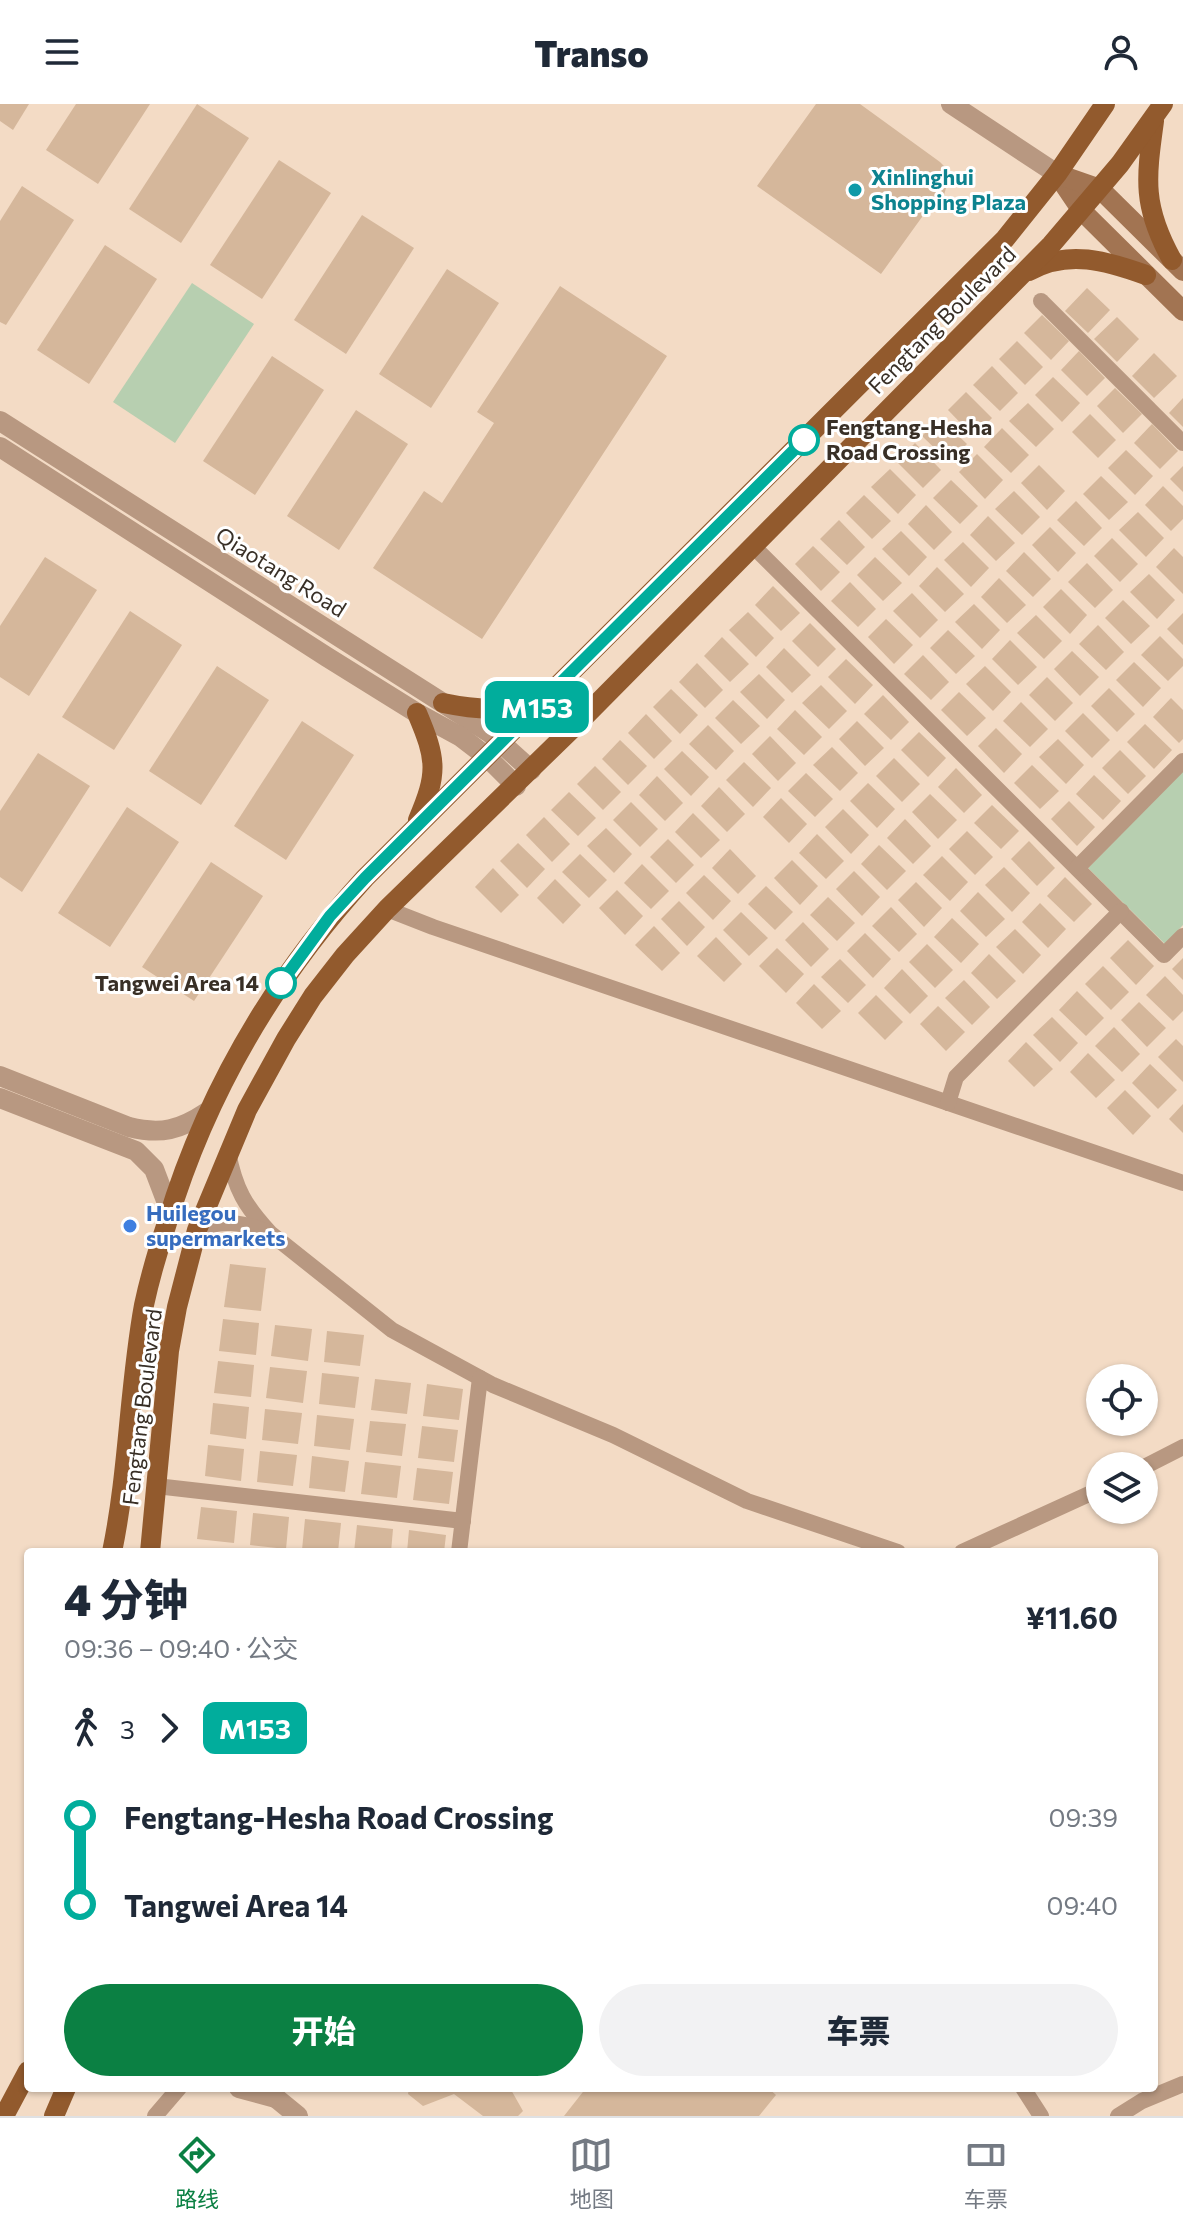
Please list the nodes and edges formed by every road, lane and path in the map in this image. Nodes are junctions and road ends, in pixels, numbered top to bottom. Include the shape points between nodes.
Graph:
1 (951, 104) edge
2 (1105, 104) edge
3 (1159, 111) edge
4 (1057, 174) junction
5 (1100, 189) junction
6 (1082, 211) junction
7 (1177, 266) edge
8 (1146, 275) junction
9 (1016, 279) junction
10 (1041, 301) dead end
11 (1183, 311) edge
12 (0, 421) edge
13 (1183, 443) edge
14 (0, 447) edge
15 (753, 546) junction
16 (555, 689) junction
17 (443, 703) junction
18 (417, 713) junction
19 (502, 742) junction
20 (487, 757) junction
21 (1183, 761) edge
22 (531, 770) junction
23 (516, 786) junction
24 (415, 829) junction
25 (1077, 868) junction
26 (387, 909) junction
27 (1121, 911) junction
28 (1183, 936) edge
29 (0, 1076) edge
30 (0, 1098) edge
31 (948, 1103) junction
32 (207, 1112) junction
33 (228, 1152) junction
34 (1183, 1183) edge
35 (170, 1211) junction
36 (197, 1230) junction
37 (270, 1233) junction
38 (480, 1378) junction
39 (1183, 1447) edge
40 (1158, 1460) edge
41 (156, 1486) junction
42 (1086, 1495) edge
43 (463, 1521) junction
44 (113, 1548) edge
45 (150, 1548) edge
46 (460, 1548) edge
47 (886, 1548) edge
48 (971, 1548) edge
49 (24, 2078) edge
50 (1183, 2084) edge
51 (64, 2092) edge
52 (176, 2092) edge
53 (1026, 2092) edge
54 (272, 2093) edge
55 (4, 2116) edge
56 (54, 2116) edge
57 (155, 2116) edge
58 (298, 2116) edge
59 (1041, 2116) edge
60 (1118, 2116) edge

1 - 4 street
2 - 4 main road, Fengtang Boulevard
3 - 5 main road, Fengtang Boulevard
3 - 7 main road via 1149,162 1149,197 1151,214
4 - 5 main road
4 - 6 main road
4 - 16 main road, Fengtang Boulevard via 1005,239
5 - 6 main road, Fengtang Boulevard
5 - 7 main road
6 - 8 main road
6 - 9 main road, Fengtang Boulevard
8 - 9 main road via 1107,261 1067,258 1041,264
8 - 11 main road
9 - 15 main road, Fengtang Boulevard
10 - 13 street
12 - 17 street, Qiaotang Road
14 - 18 street, Qiaotang Road
15 - 22 main road, Fengtang Boulevard
15 - 25 street
16 - 17 main road via 526,705 504,709
16 - 19 main road, Fengtang Boulevard
17 - 19 street, Qiaotang Road
18 - 20 street, Qiaotang Road
18 - 24 main road via 434,761
19 - 20 main road, Fengtang Boulevard
19 - 22 street, Qiaotang Road
20 - 23 street, Qiaotang Road
20 - 24 main road, Fengtang Boulevard
21 - 25 street
22 - 23 main road, Fengtang Boulevard
23 - 26 main road, Fengtang Boulevard
24 - 32 main road, Fengtang Boulevard via 308,945 256,1022
25 - 27 street
26 - 31 street
26 - 33 main road, Fengtang Boulevard via 313,996 261,1082
27 - 28 street via 1164,955
27 - 31 street via 956,1077
29 - 32 street via 143,1130 171,1130
30 - 35 street via 136,1151 154,1169
31 - 34 street
32 - 35 main road, Fengtang Boulevard
33 - 36 main road, Fengtang Boulevard
33 - 37 street via 243,1201
35 - 44 main road, Fengtang Boulevard via 141,1325
36 - 37 street via 231,1222
36 - 41 main road, Fengtang Boulevard via 169,1351
37 - 38 street via 392,1330
38 - 43 street
38 - 47 street via 747,1501
39 - 40 street
41 - 43 street
41 - 45 main road, Fengtang Boulevard
42 - 48 street
43 - 46 street
49 - 55 main road
50 - 60 street
51 - 56 main road
52 - 57 street
53 - 59 street
54 - 58 street

